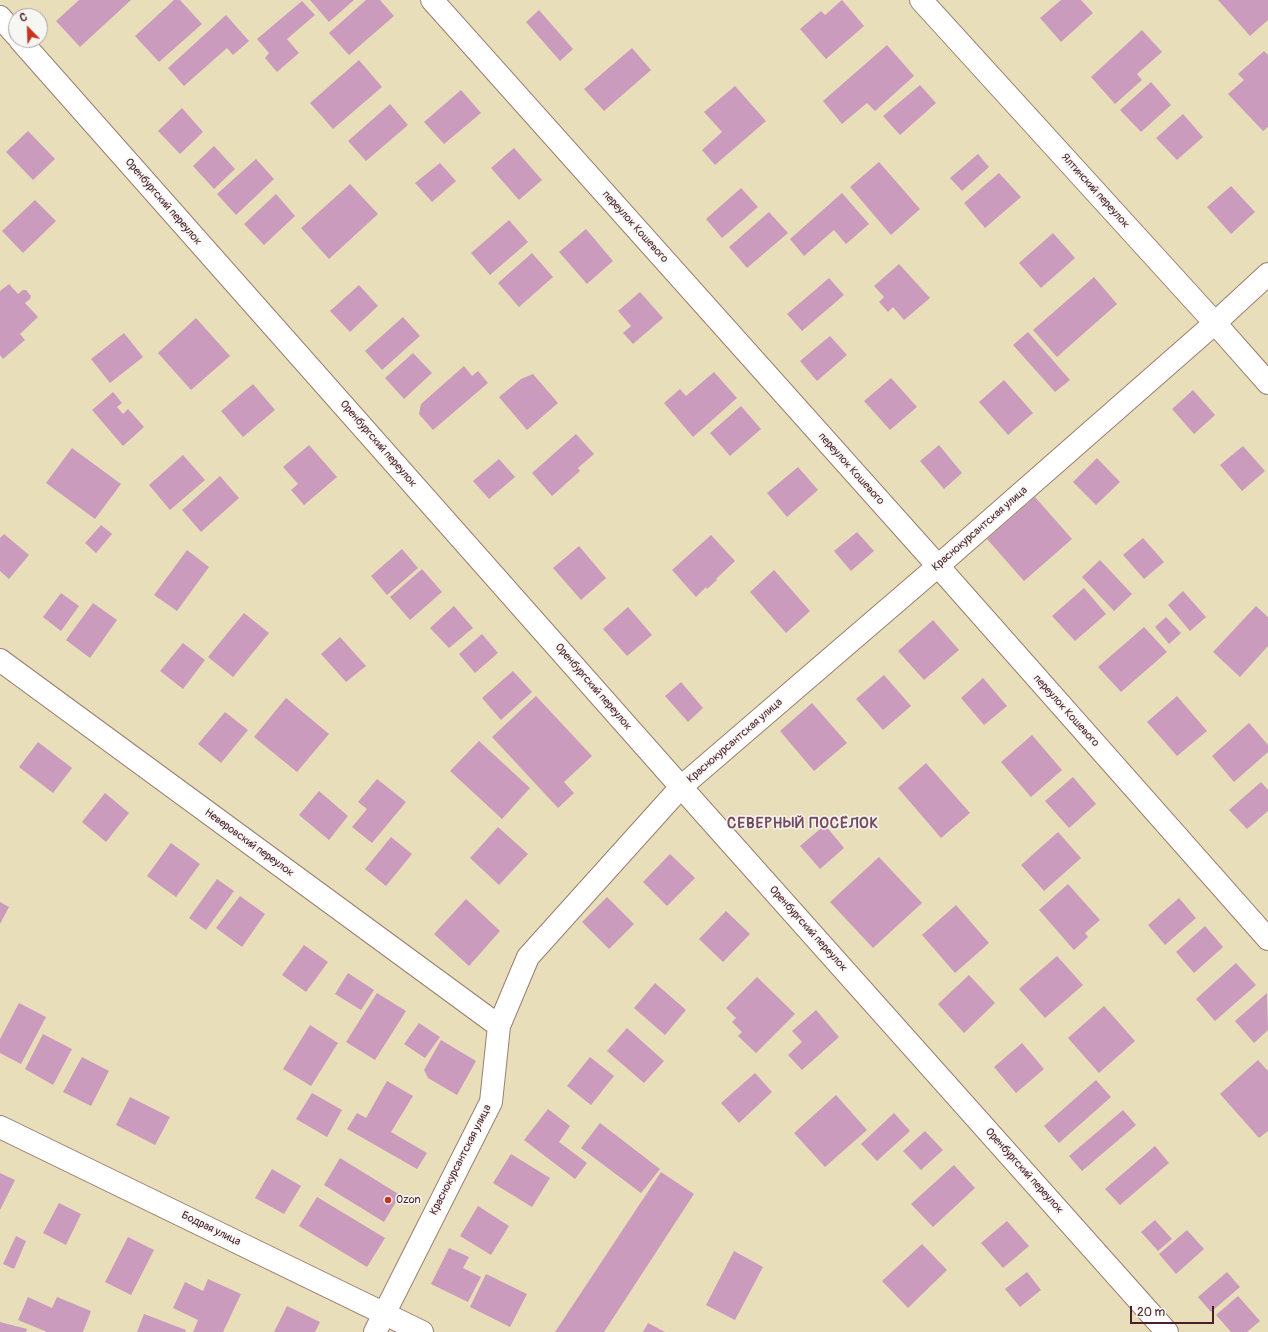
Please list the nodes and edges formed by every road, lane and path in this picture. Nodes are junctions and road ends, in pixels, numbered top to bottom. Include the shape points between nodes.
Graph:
1 (432, 0) edge
2 (921, 0) edge
3 (0, 17) edge
4 (8, 26) edge
5 (27, 48) edge
6 (1268, 274) edge
7 (1215, 323) junction
8 (1268, 383) edge
9 (938, 566) junction
10 (0, 660) edge
11 (681, 787) junction
12 (1268, 939) edge
13 (499, 1026) junction
14 (0, 1127) edge
15 (384, 1313) junction
16 (375, 1332) edge
17 (422, 1332) edge
18 (1167, 1332) edge

1 - 9 street, переулок Кошевого
2 - 7 street, Ялтинский переулок
3 - 4 street
5 - 11 street, Оренбургский переулок
6 - 7 street, Краснокурсантская улица
7 - 8 street, Ялтинский переулок
7 - 9 street, Краснокурсантская улица
9 - 11 street, Краснокурсантская улица
9 - 12 street, переулок Кошевого
10 - 13 street, Неверовский переулок
11 - 13 street, Краснокурсантская улица via 528,957
11 - 18 street, Оренбургский переулок
13 - 15 street, Краснокурсантская улица via 491,1102
14 - 15 street, Бодрая улица
15 - 16 street, Краснокурсантская улица
15 - 17 street, Бодрая улица

